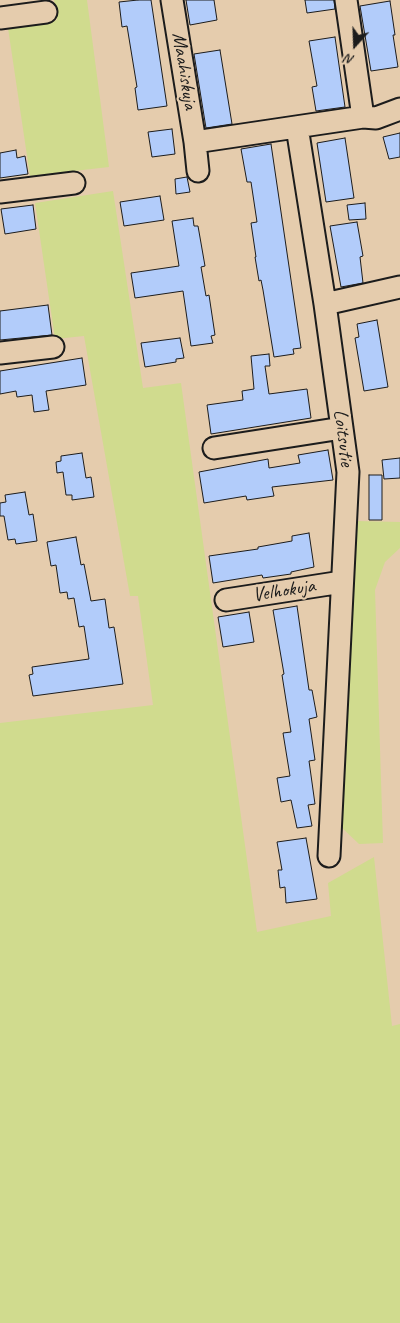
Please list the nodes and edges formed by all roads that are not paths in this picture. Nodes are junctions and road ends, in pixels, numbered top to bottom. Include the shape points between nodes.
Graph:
1 (172, 0) edge
2 (346, 0) edge
3 (46, 12) dead end
4 (0, 18) edge
5 (400, 109) edge
6 (362, 117) junction
7 (297, 127) junction
8 (196, 142) junction
9 (198, 171) dead end
10 (74, 183) dead end
11 (0, 192) edge
12 (400, 288) edge
13 (325, 304) junction
14 (53, 348) dead end
15 (0, 354) edge
16 (342, 428) junction
17 (214, 448) dead end
18 (342, 582) junction
19 (226, 600) dead end
20 (329, 856) dead end

1 - 8 street, Maahiskuja
2 - 6 street
3 - 4 street
5 - 6 street via 376,118
6 - 7 street
7 - 8 street
7 - 13 street, Loitsutie
8 - 9 street, Maahiskuja
10 - 11 street
12 - 13 street
13 - 16 street, Loitsutie
14 - 15 street
16 - 17 street
16 - 18 street, Loitsutie via 348,472
18 - 19 street, Velhokuja
18 - 20 street, Loitsutie

